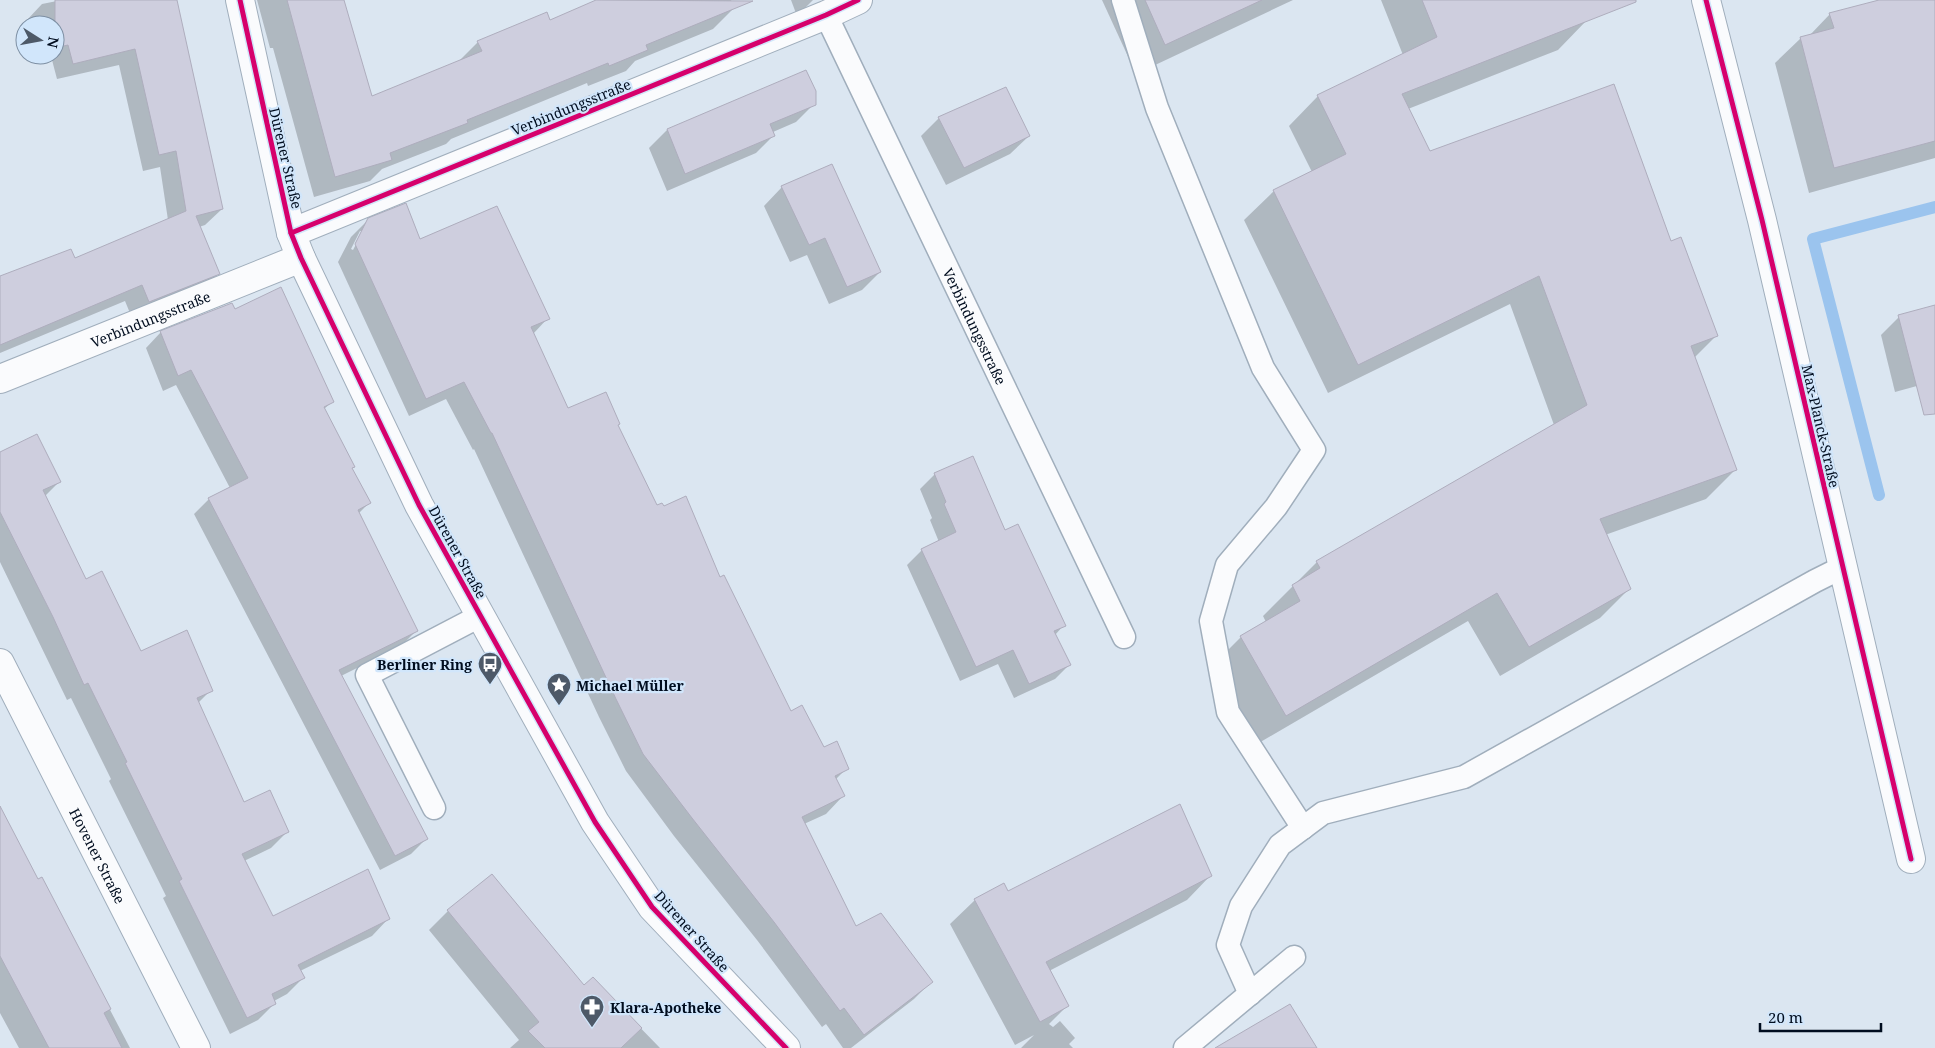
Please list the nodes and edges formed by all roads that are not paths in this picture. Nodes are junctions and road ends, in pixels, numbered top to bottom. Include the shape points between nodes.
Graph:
1 (240, 0) edge
2 (858, 0) edge
3 (1123, 0) edge
4 (1706, 0) edge
5 (826, 15) junction
6 (291, 233) junction
7 (301, 258) junction
8 (0, 379) edge
9 (1843, 568) junction
10 (480, 616) junction
11 (1124, 636) dead end
12 (0, 664) edge
13 (434, 808) dead end
14 (1303, 828) junction
15 (1911, 859) dead end
16 (1294, 957) dead end
17 (1250, 994) junction
18 (1210, 1040) edge
19 (196, 1048) edge
20 (786, 1048) edge
21 (1185, 1048) edge

1 - 6 street, Dürener Straße
2 - 5 street, Verbindungsstraße
3 - 14 lane via 1157,108 1263,368 1314,450 1276,507 1227,565 1211,621 1228,712
4 - 9 street, Max-Planck-Straße via 1762,220
5 - 6 street, Verbindungsstraße
5 - 11 lane, Verbindungsstraße
6 - 7 street, Dürener Straße
7 - 8 street, Verbindungsstraße
7 - 10 street, Dürener Straße via 419,505
9 - 14 lane via 1464,777 1323,813
9 - 15 street, Max-Planck-Straße
10 - 13 lane via 367,675
10 - 20 street, Dürener Straße via 595,822 652,906
12 - 19 street, Hovener Straße
14 - 17 lane via 1280,846 1241,906 1228,945
16 - 17 lane
17 - 18 lane
18 - 21 lane

